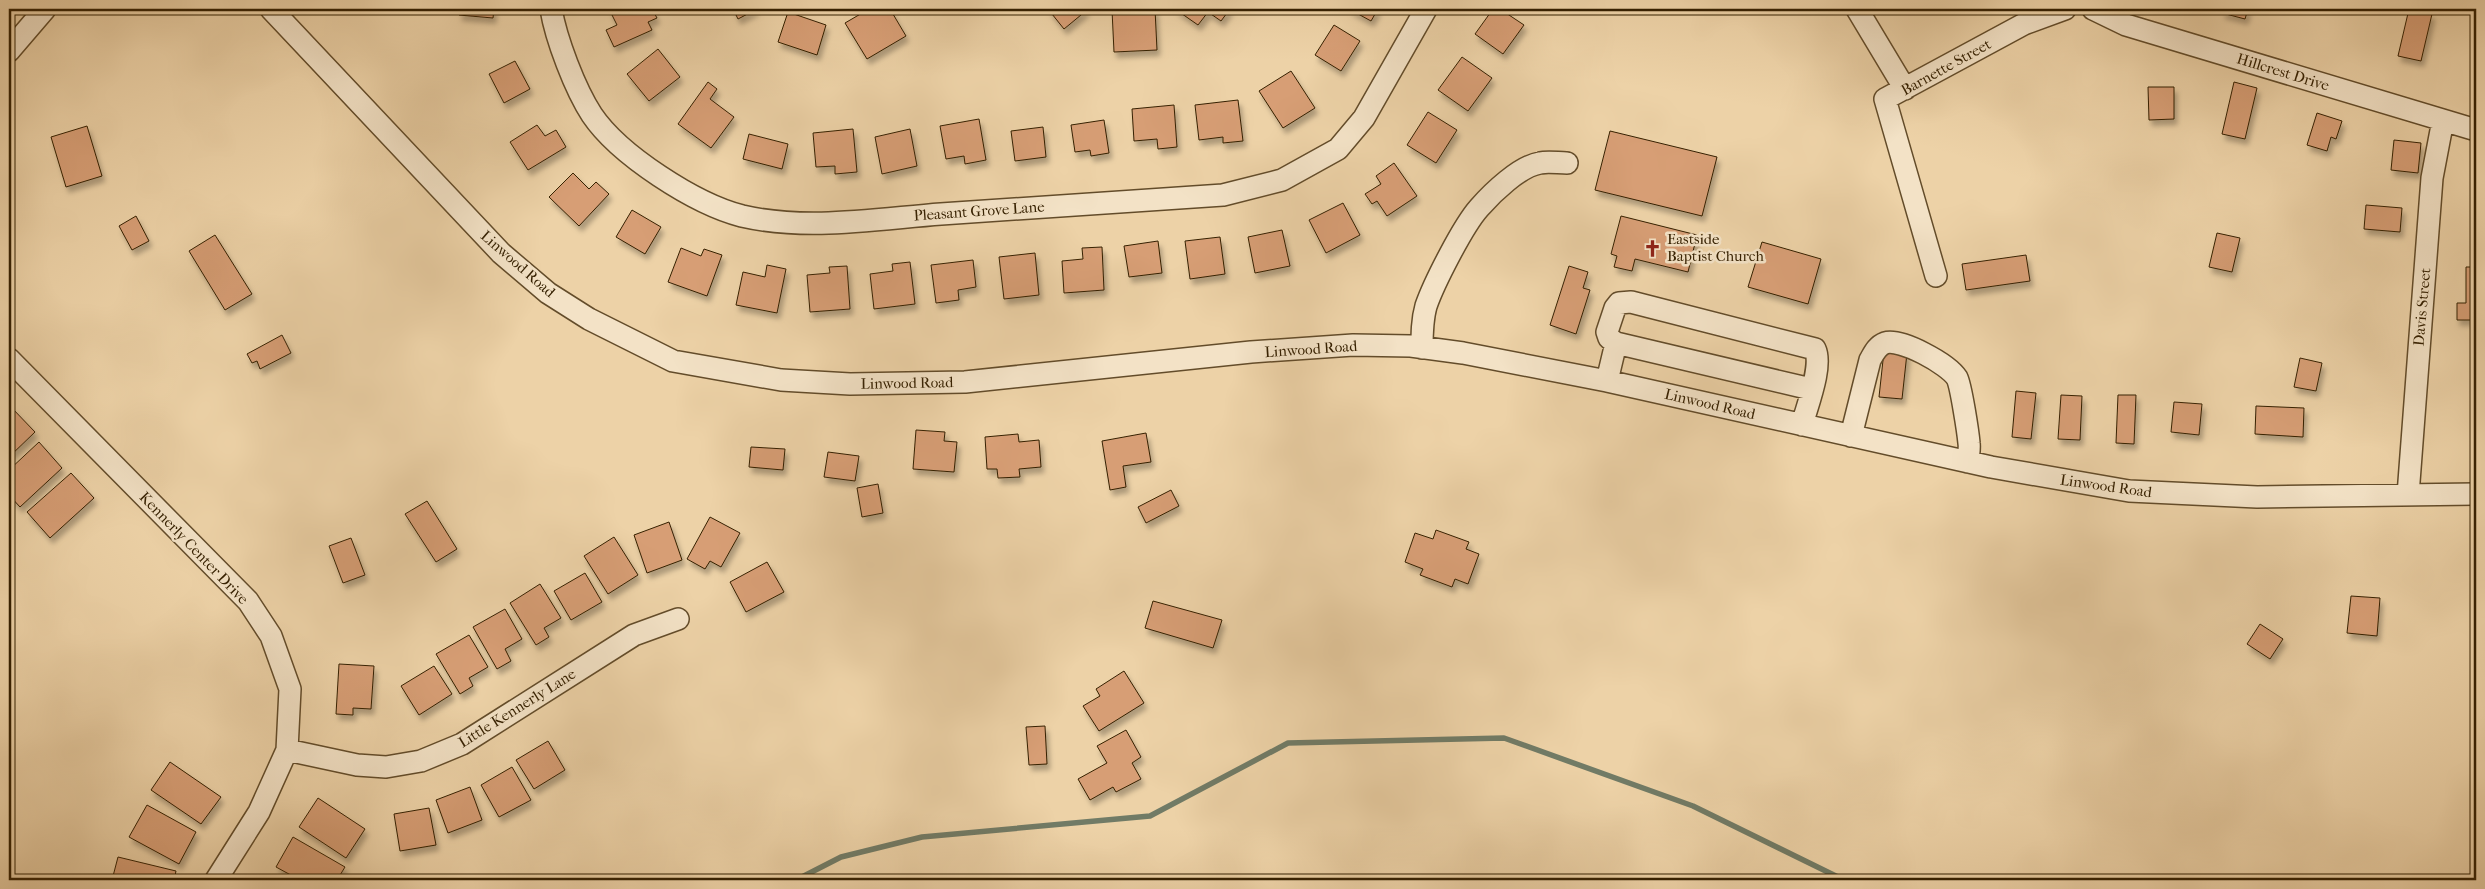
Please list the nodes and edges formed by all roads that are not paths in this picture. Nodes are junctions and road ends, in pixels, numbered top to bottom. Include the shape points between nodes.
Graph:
1 (45, 9) edge
2 (271, 9) edge
3 (551, 9) edge
4 (1426, 9) edge
5 (1857, 9) edge
6 (2065, 9) edge
7 (2093, 9) edge
8 (9, 51) edge
9 (1905, 89) junction
10 (2443, 120) junction
11 (2476, 130) edge
12 (1567, 163) dead end
13 (1936, 276) dead end
14 (1616, 342) junction
15 (1422, 348) junction
16 (9, 360) edge
17 (1607, 382) junction
18 (1811, 389) junction
19 (1802, 425) junction
20 (1851, 436) junction
21 (1968, 462) junction
22 (2476, 494) edge
23 (2408, 495) junction
24 (678, 620) dead end
25 (288, 750) junction
26 (216, 880) edge

1 - 8 street
2 - 15 street, Linwood Road via 501,253 548,293 589,319 673,361 781,380 850,384 965,382 1353,345
3 - 4 street, Pleasant Grove Lane via 563,54 591,114 623,150 662,177 742,216 811,224 1223,195 1282,180 1338,149 1364,118
5 - 9 street
6 - 9 street, Barnette Street via 2024,24
7 - 10 street, Hillcrest Drive via 2126,25
9 - 13 street, Barnette Street via 1885,99
10 - 11 street, Hillcrest Drive
10 - 23 street, Davis Street via 2432,178
12 - 15 street via 1540,163 1527,168 1498,188 1478,209 1426,306
14 - 17 street
14 - 18 street
14 - 18 street via 1609,338 1607,332 1615,308 1631,302 1809,346 1819,357
15 - 17 street, Linwood Road
16 - 25 street, Kennerly Center Drive via 248,601 271,636 290,689
17 - 19 street, Linwood Road
18 - 19 street
19 - 20 street, Linwood Road
20 - 21 street, Linwood Road
20 - 21 street via 1870,360 1876,349 1894,342 1915,349 1957,378 1970,445
21 - 23 street, Linwood Road via 2129,491 2166,494 2257,497
22 - 23 street, Linwood Road
24 - 25 street, Little Kennerly Lane via 634,635 462,744 422,760 386,767 357,766
25 - 26 street, Kennerly Center Drive via 259,812

